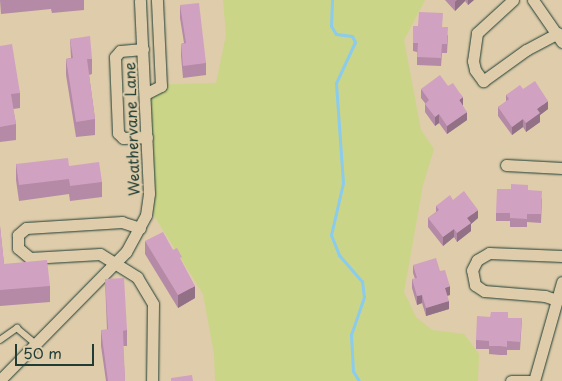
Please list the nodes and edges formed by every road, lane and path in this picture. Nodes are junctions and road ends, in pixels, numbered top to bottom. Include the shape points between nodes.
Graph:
1 (140, 0) edge
2 (157, 0) edge
3 (513, 0) edge
4 (533, 0) edge
5 (560, 37) edge
6 (143, 49) junction
7 (145, 94) junction
8 (146, 137) junction
9 (506, 165) dead end
10 (562, 168) edge
11 (140, 228) junction
12 (562, 256) edge
13 (115, 262) junction
14 (562, 282) edge
15 (557, 300) junction
16 (0, 340) edge
17 (36, 344) junction
18 (0, 380) edge
19 (152, 381) edge
20 (512, 381) edge
21 (534, 381) edge

1 - 6 street, Weathervane Lane
2 - 7 street via 161,86 156,92
3 - 5 street via 478,33 473,61 479,78 486,81 526,50
4 - 5 street
6 - 7 street, Weathervane Lane
6 - 8 street via 120,51 115,57 118,133 123,138
7 - 8 street, Weathervane Lane
8 - 11 street, Weathervane Lane via 149,193 146,215
9 - 10 street
11 - 13 street, Weathervane Lane via 133,243
11 - 13 street via 122,222 26,228 18,235 18,248 30,258 100,254
12 - 15 street via 489,254 480,257 472,270 475,284 484,291
13 - 17 street, Weathervane Lane
13 - 19 street via 137,277 153,304
14 - 15 street
15 - 21 street
16 - 17 lane via 17,328
17 - 18 street, Weathervane Lane
20 - 21 street

